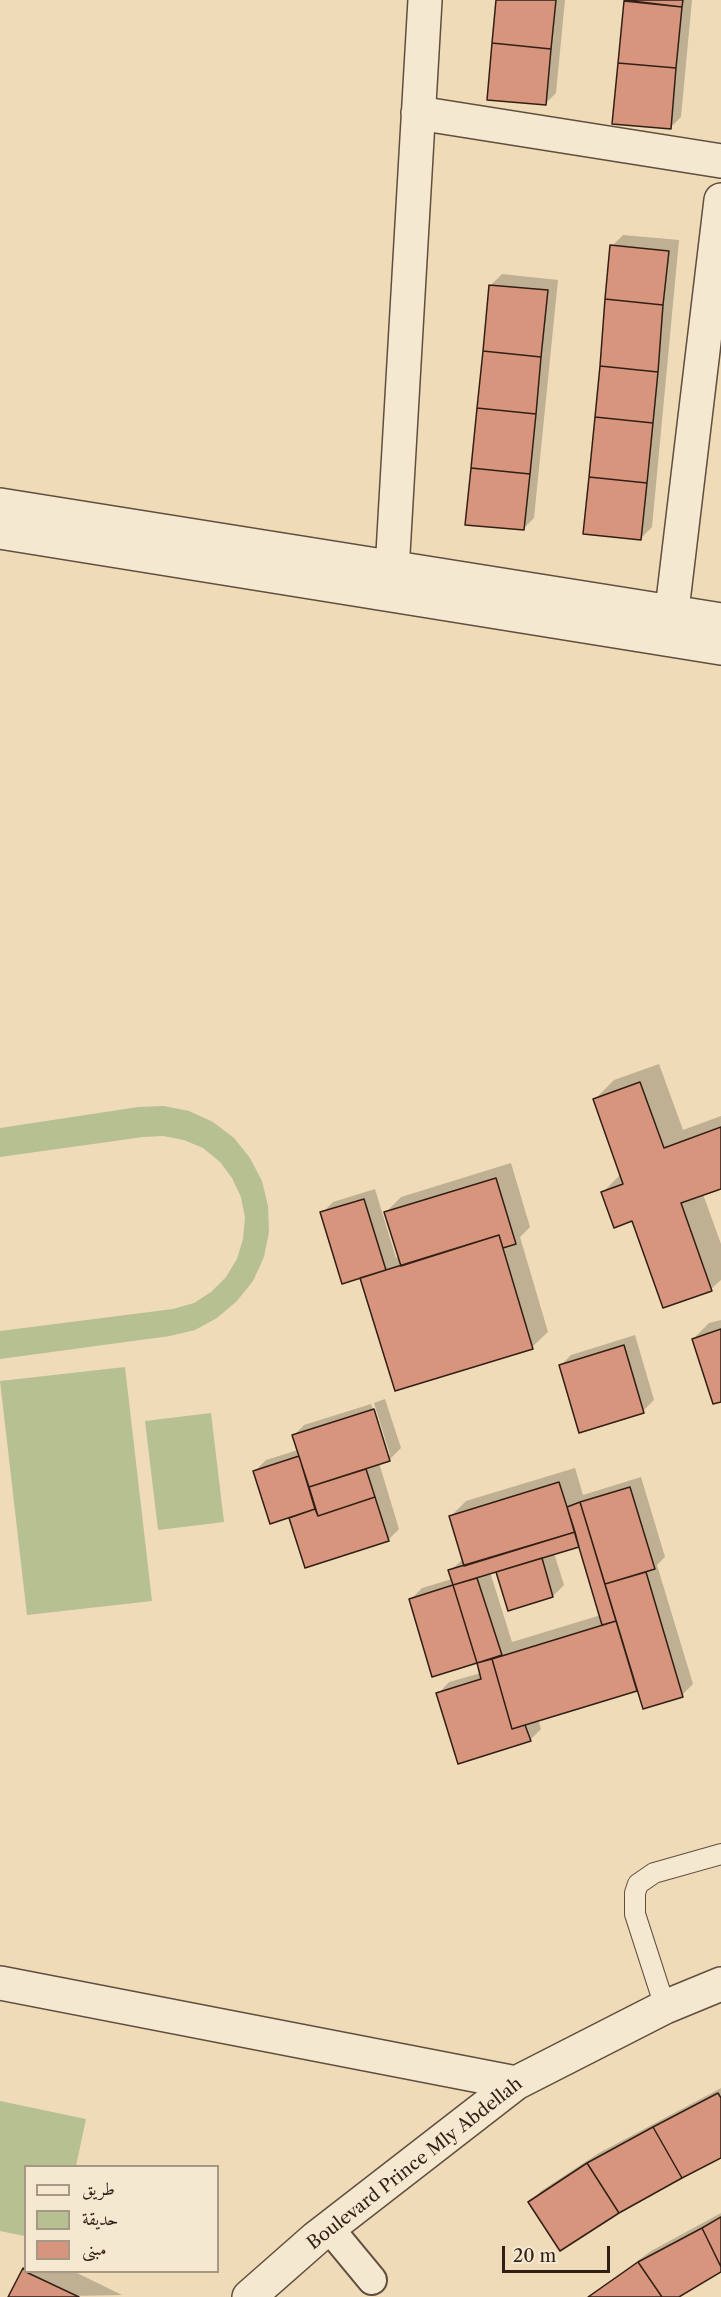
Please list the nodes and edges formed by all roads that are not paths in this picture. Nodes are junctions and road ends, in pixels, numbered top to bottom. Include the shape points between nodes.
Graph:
1 (425, 0) edge
2 (418, 113) junction
3 (721, 161) edge
4 (721, 200) edge
5 (0, 506) edge
6 (0, 532) edge
7 (391, 582) junction
8 (721, 620) edge
9 (670, 627) junction
10 (721, 648) edge
11 (721, 1854) edge
12 (0, 1983) edge
13 (721, 1984) edge
14 (665, 2007) junction
15 (516, 2083) junction
16 (329, 2228) junction
17 (372, 2280) dead end
18 (249, 2297) edge

1 - 2 street
2 - 3 street
2 - 7 street
4 - 9 street
5 - 7 street
6 - 7 street
7 - 9 street
8 - 9 street
9 - 10 street
11 - 14 lane via 654,1873 638,1884 635,1914
12 - 15 street
13 - 14 street, Boulevard Prince Mly Abdellah
14 - 15 street, Boulevard Prince Mly Abdellah
15 - 16 street, Boulevard Prince Mly Abdellah
16 - 17 street
16 - 18 street, Boulevard Prince Mly Abdellah

